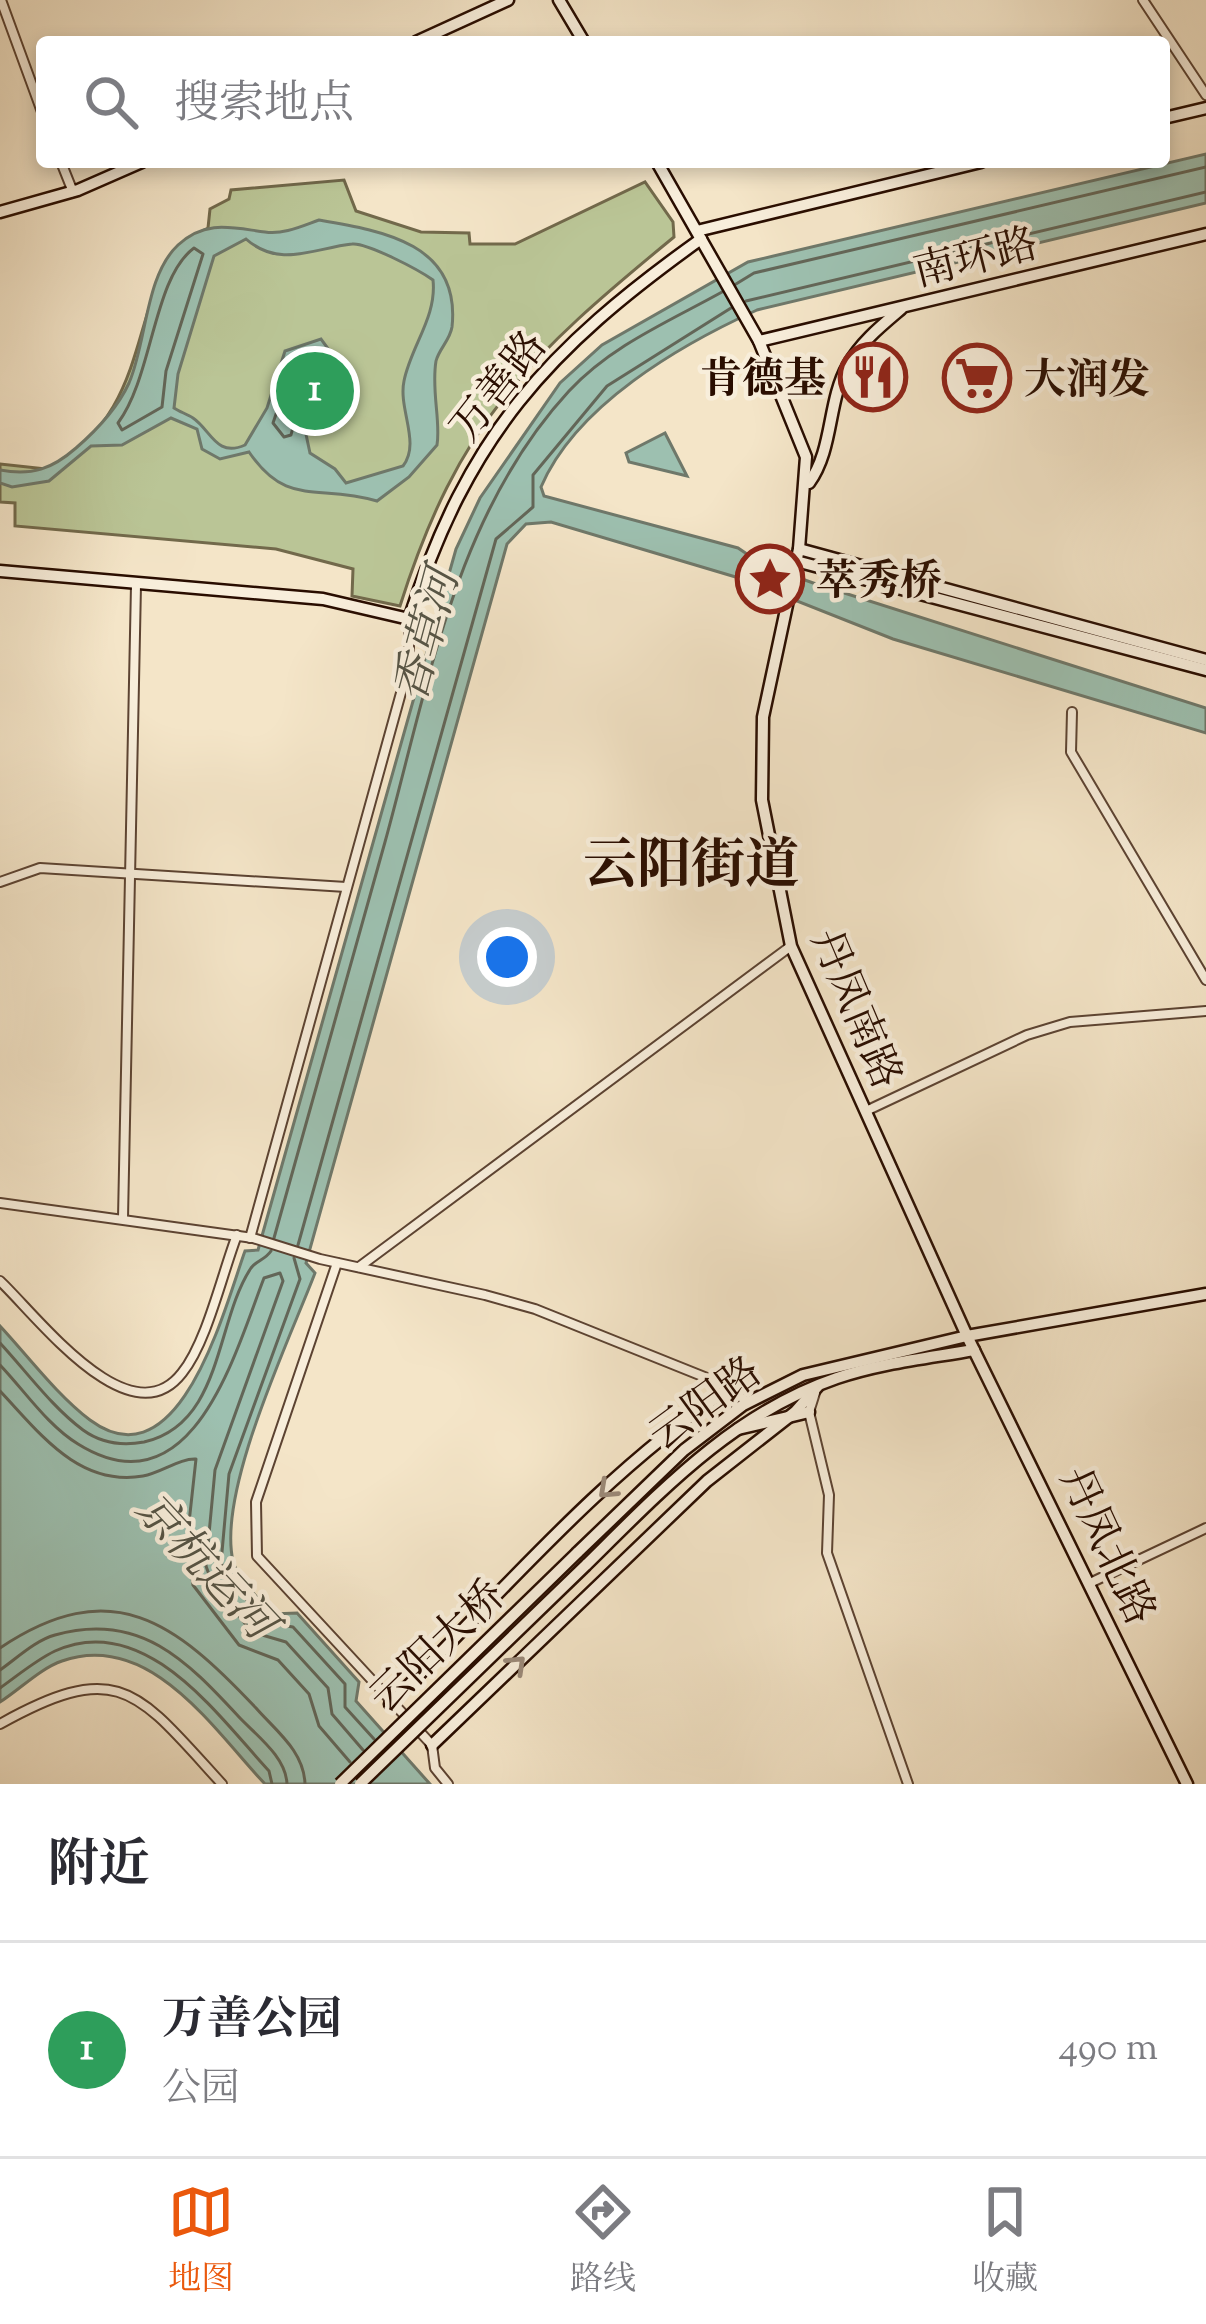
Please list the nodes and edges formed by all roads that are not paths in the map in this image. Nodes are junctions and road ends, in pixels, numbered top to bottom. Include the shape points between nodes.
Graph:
1 (1, 0) edge
2 (508, 0) edge
3 (559, 0) edge
4 (1143, 0) edge
5 (429, 36) edge
6 (580, 36) edge
7 (1167, 36) edge
8 (1170, 41) edge
9 (1206, 95) edge
10 (36, 96) edge
11 (1206, 108) edge
12 (1170, 117) edge
13 (64, 168) edge
14 (128, 168) edge
15 (660, 168) edge
16 (958, 168) edge
17 (73, 192) junction
18 (0, 212) edge
19 (1206, 234) edge
20 (699, 235) junction
21 (904, 307) junction
22 (759, 341) junction
23 (807, 486) junction
24 (796, 561) junction
25 (0, 571) edge
26 (136, 585) junction
27 (409, 620) junction
28 (1206, 660) edge
29 (1206, 670) edge
30 (1072, 712) dead end
31 (128, 874) junction
32 (0, 882) edge
33 (346, 887) junction
34 (791, 946) junction
35 (1206, 980) edge
36 (1206, 1011) edge
37 (866, 1111) junction
38 (0, 1203) edge
39 (123, 1218) junction
40 (237, 1235) junction
41 (252, 1238) junction
42 (337, 1263) junction
43 (358, 1268) junction
44 (0, 1281) edge
45 (1206, 1294) edge
46 (967, 1336) junction
47 (974, 1350) junction
48 (818, 1386) junction
49 (729, 1389) junction
50 (748, 1402) junction
51 (809, 1412) junction
52 (781, 1422) junction
53 (735, 1429) junction
54 (1206, 1528) edge
55 (577, 1553) joint
56 (586, 1565) joint
57 (1090, 1582) junction
58 (389, 1704) junction
59 (0, 1724) edge
60 (433, 1745) junction
61 (222, 1784) edge
62 (340, 1784) edge
63 (360, 1784) edge
64 (448, 1784) edge
65 (908, 1784) edge
66 (1186, 1784) edge

1 - 10 street
2 - 5 street
3 - 6 street
4 - 7 street
8 - 9 street
11 - 12 street
13 - 17 street
14 - 17 street
15 - 20 street, 丹凤南路
16 - 20 street, 万善路
17 - 18 street
19 - 21 street, 南环路
20 - 22 street, 丹凤南路
20 - 27 street, 万善路 via 552,358 514,404 448,513
21 - 22 street, 南环路
21 - 23 street via 846,368 822,465
22 - 23 street, 丹凤南路 via 806,457
23 - 24 street, 丹凤南路
24 - 28 street
24 - 29 street
24 - 34 street, 丹凤南路 via 763,717 762,800
25 - 26 street
26 - 27 street via 323,599
26 - 31 street
27 - 33 street via 409,664
30 - 35 street via 1071,752
31 - 32 street via 40,868
31 - 33 street
31 - 39 street
33 - 41 street
34 - 37 street, 丹凤南路
34 - 43 street
36 - 37 street via 1070,1022
37 - 46 street, 丹凤南路
38 - 39 street
39 - 40 street
40 - 41 street
40 - 44 street via 181,1375 140,1395 106,1383
41 - 42 street
42 - 43 street
42 - 58 street via 256,1502 254,1532 257,1556
43 - 49 street via 535,1309
45 - 46 street, 云阳路
46 - 47 street, 丹凤北路
46 - 50 street, 云阳路 via 803,1375
47 - 48 street, 云阳路
47 - 57 street, 丹凤北路
48 - 51 street
48 - 52 street
48 - 53 street, 云阳路
49 - 50 street
49 -> 58 street via 593,1503
50 - 55 street, 云阳路 via 684,1450
51 - 52 street
51 - 65 street via 829,1495 827,1553
52 - 53 street
60 -> 52 street via 707,1480
53 - 56 street, 云阳路
54 - 57 street
55 - 62 street, 云阳大桥, bridge
56 - 63 street, 云阳大桥, bridge
57 - 66 street, 丹凤北路
58 - 60 street
59 - 61 street via 53,1694 96,1685 124,1693 170,1727
60 - 64 street via 435,1768

